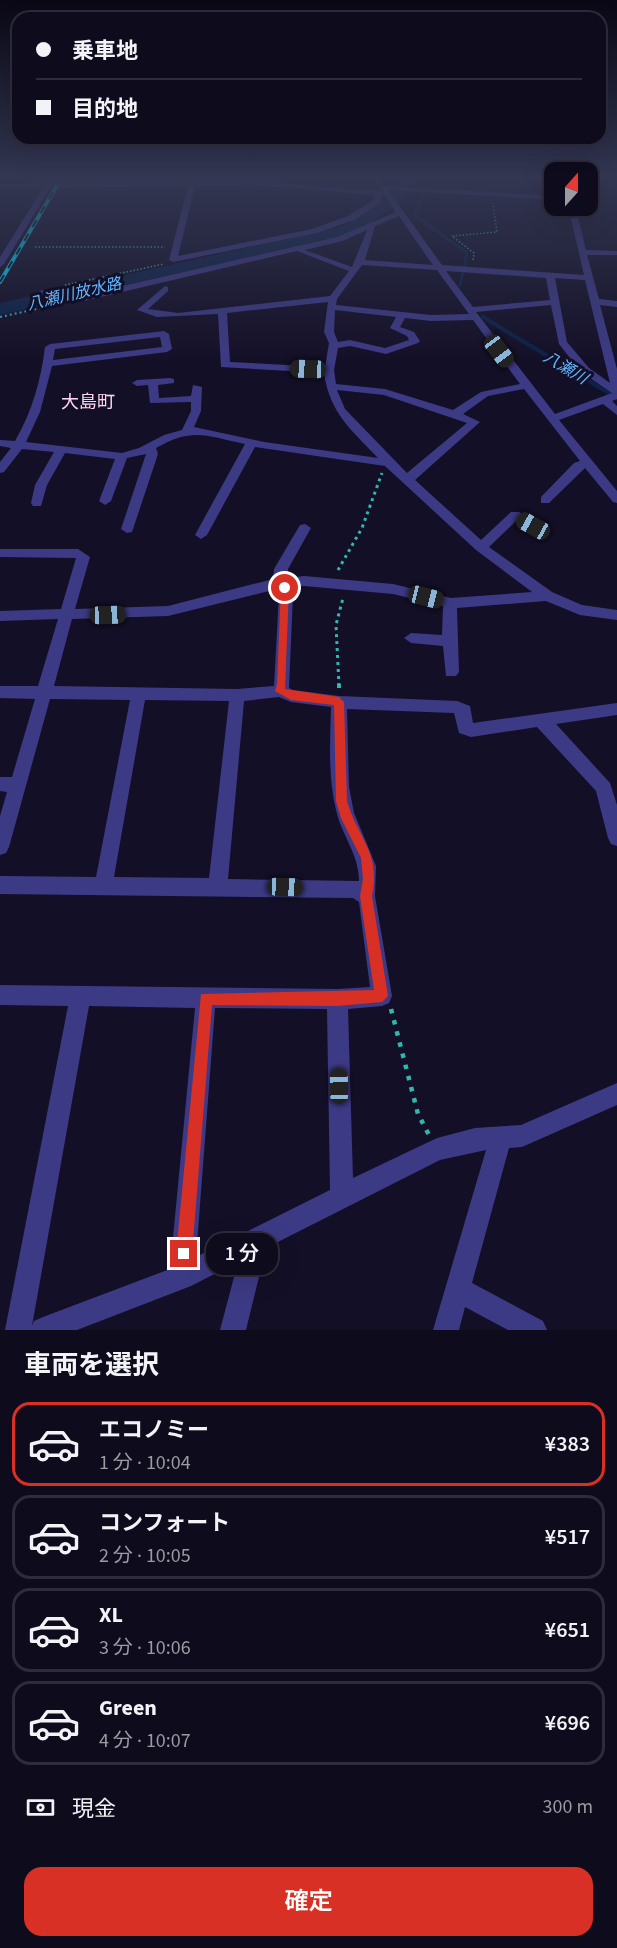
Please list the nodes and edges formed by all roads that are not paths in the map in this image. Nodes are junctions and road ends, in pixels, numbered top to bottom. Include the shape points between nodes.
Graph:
1 (15, 239) edge
2 (177, 239) edge
3 (281, 239) edge
4 (340, 239) edge
5 (368, 239) edge
6 (417, 239) edge
7 (581, 239) edge
8 (261, 244) junction
9 (294, 249) junction
10 (584, 252) junction
11 (617, 253) edge
12 (0, 264) edge
13 (357, 266) junction
14 (436, 266) junction
15 (550, 275) junction
16 (589, 278) junction
17 (165, 289) dead end
18 (42, 292) dead end
19 (556, 302) junction
20 (597, 302) junction
21 (332, 303) junction
22 (617, 304) edge
23 (222, 310) junction
24 (402, 314) junction
25 (471, 314) junction
26 (334, 345) junction
27 (48, 364) junction
28 (329, 370) junction
29 (170, 381) dead end
30 (153, 382) junction
31 (137, 383) dead end
32 (525, 386) junction
33 (197, 387) dead end
34 (332, 387) junction
35 (613, 395) edge
36 (196, 399) junction
37 (617, 412) edge
38 (455, 414) junction
39 (551, 419) junction
40 (183, 431) junction
41 (0, 443) edge
42 (258, 444) junction
43 (18, 447) junction
44 (150, 448) junction
45 (61, 450) junction
46 (122, 456) junction
47 (587, 463) junction
48 (389, 464) junction
49 (0, 469) edge
50 (407, 480) junction
51 (617, 499) edge
52 (545, 500) dead end
53 (105, 501) dead end
54 (37, 503) dead end
55 (533, 526) dead end
56 (305, 528) dead end
57 (127, 529) dead end
58 (201, 535) dead end
59 (481, 547) junction
60 (0, 553) edge
61 (282, 583) junction
62 (546, 596) junction
63 (451, 603) junction
64 (617, 615) edge
65 (0, 616) edge
66 (68, 616) junction
67 (411, 638) dead end
68 (452, 640) junction
69 (451, 672) dead end
70 (280, 691) junction
71 (0, 692) edge
72 (44, 692) junction
73 (139, 693) junction
74 (237, 695) junction
75 (339, 702) junction
76 (617, 709) edge
77 (540, 720) junction
78 (0, 784) edge
79 (19, 784) junction
80 (617, 838) edge
81 (0, 847) edge
82 (0, 885) edge
83 (104, 885) junction
84 (218, 885) junction
85 (366, 896) junction
86 (0, 995) edge
87 (80, 997) junction
88 (206, 998) junction
89 (337, 999) junction
90 (617, 1094) edge
91 (499, 1139) junction
92 (342, 1195) junction
93 (256, 1240) junction
94 (182, 1277) junction
95 (457, 1289) junction
96 (75, 1325) edge
97 (18, 1330) edge
98 (43, 1330) edge
99 (233, 1330) edge
100 (446, 1330) edge
101 (534, 1330) edge

1 - 12 street
2 - 8 street via 172,258 177,261
3 - 8 street
4 - 9 street
5 - 13 street
6 - 14 street
7 - 10 street
8 - 9 street
9 - 13 street
9 - 18 street via 74,299
10 - 11 street
10 - 16 street
13 - 14 street
13 - 21 street
14 - 15 street
14 - 25 street
15 - 16 street
15 - 19 street
16 - 20 street
17 - 23 street via 142,310 169,315
19 - 25 street
19 - 35 street via 562,342
20 - 22 street
20 - 35 street
21 - 23 street via 300,299
21 - 24 street
21 - 26 street via 329,332
23 - 28 street via 225,365
24 - 25 street
24 - 26 street via 394,328 411,334 415,341 386,351 350,343
25 - 32 street
26 - 28 street
27 - 27 street via 167,349 164,334 50,347
27 - 43 street via 45,386
28 - 34 street
29 - 30 street
30 - 31 street
30 - 36 street via 154,401
32 - 38 street via 485,394
32 - 39 street
33 - 36 street
34 - 38 street via 417,400
34 - 48 street via 340,410
35 - 37 street
35 - 39 street
36 - 40 street via 196,411
38 - 50 street via 475,422
39 - 47 street
40 - 42 street
40 - 44 street
41 - 43 street
42 - 48 street
42 - 58 street
43 - 45 street
43 - 49 street
44 - 46 street
44 - 57 street via 152,454
45 - 46 street
45 - 54 street via 41,485
46 - 53 street
47 - 51 street
47 - 52 street via 578,466
48 - 50 street
50 - 59 street
55 - 59 street via 515,515
56 - 61 street via 281,569
59 - 62 street
60 - 66 street via 82,554
61 - 63 street via 323,581 393,589
61 - 66 street via 168,611
61 - 70 street via 286,594
62 - 63 street
62 - 64 street via 580,609
63 - 68 street via 448,611
65 - 66 street
66 - 72 street
67 - 68 street
68 - 69 street
70 - 74 street
70 - 75 street
71 - 72 street
72 - 73 street
72 - 79 street
73 - 74 street
73 - 83 street
74 - 84 street
75 - 77 street via 457,707 464,711 465,728 471,730
75 - 85 street via 342,801 346,818 367,857
76 - 77 street
77 - 80 street via 604,788
78 - 79 street
79 - 81 street
82 - 83 street
83 - 84 street
84 - 85 street via 356,889
85 - 89 street via 382,996
86 - 87 street
87 - 88 street
87 - 97 street
88 - 89 street
88 - 94 street
89 - 92 street
90 - 91 street via 522,1136
91 - 92 street via 475,1139 437,1149
91 - 95 street
92 - 93 street
93 - 94 street
93 - 99 street
94 - 96 street
95 - 100 street
95 - 101 street
96 - 98 street

